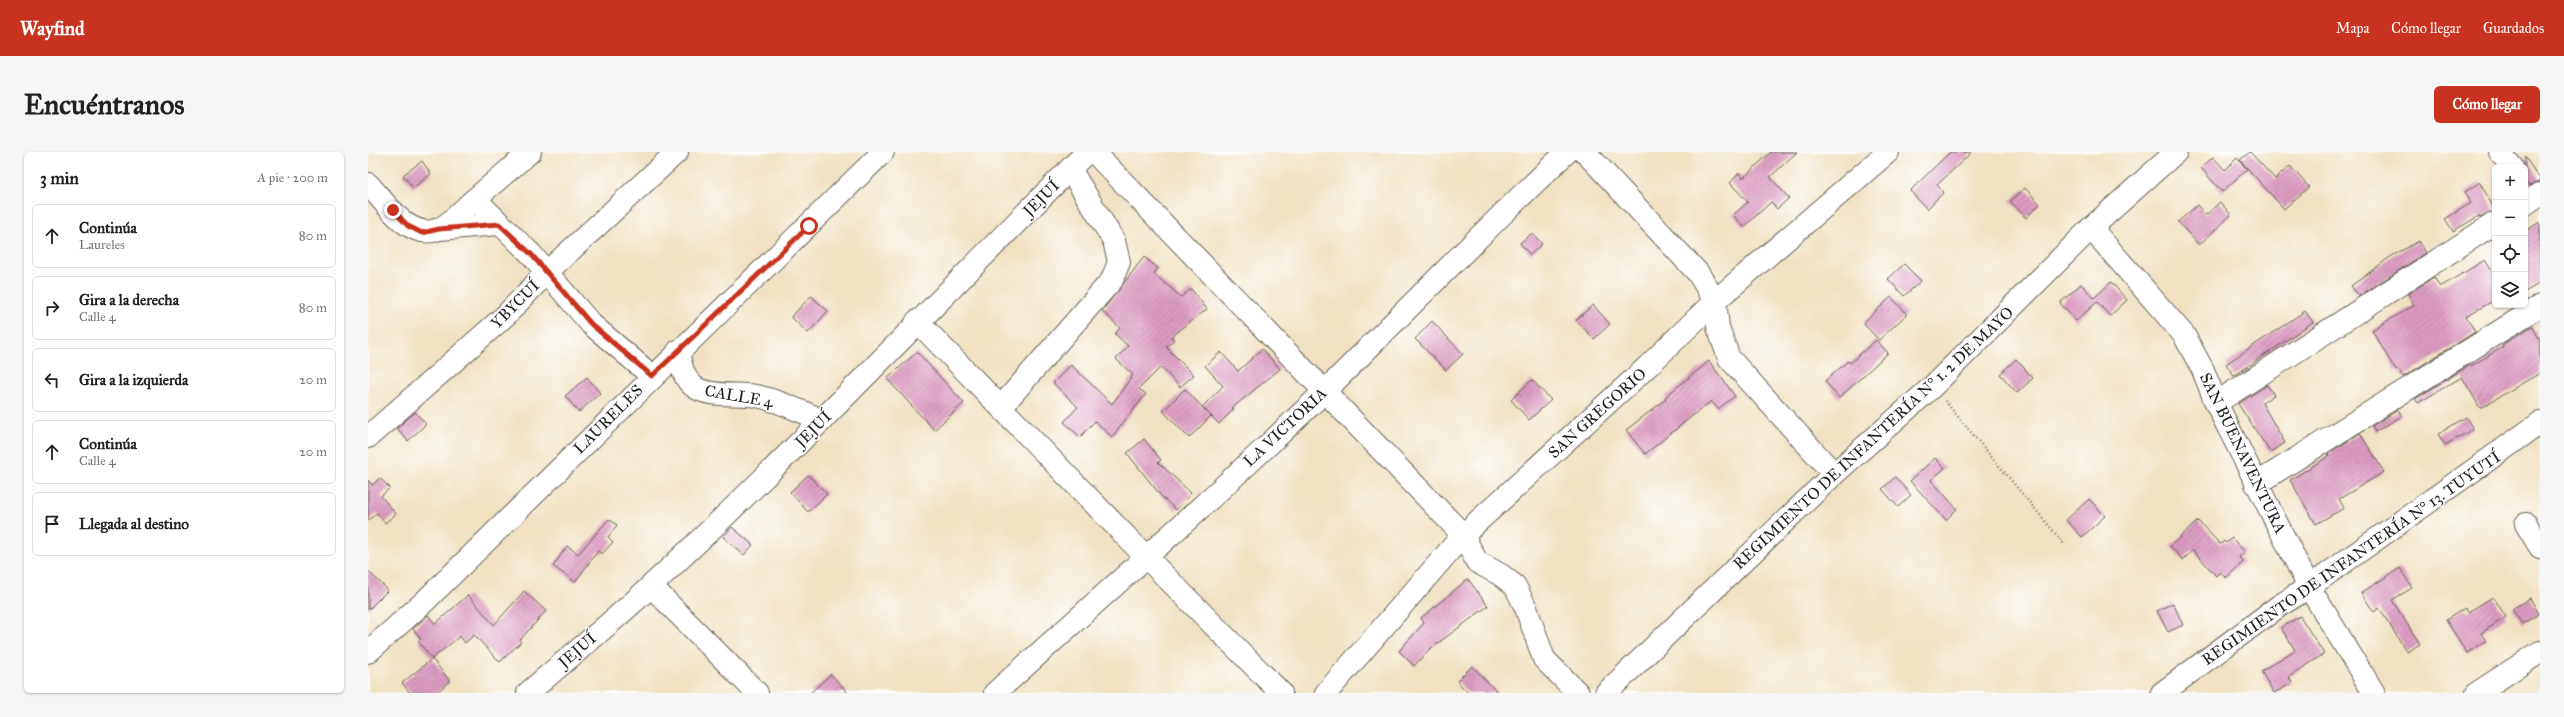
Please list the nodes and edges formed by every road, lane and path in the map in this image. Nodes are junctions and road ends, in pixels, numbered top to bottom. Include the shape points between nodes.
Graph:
1 (530, 152) edge
2 (677, 152) edge
3 (883, 152) edge
4 (1087, 152) edge
5 (1094, 152) edge
6 (1567, 152) edge
7 (1585, 152) edge
8 (1888, 152) edge
9 (2176, 152) edge
10 (2500, 152) edge
11 (2510, 164) edge
12 (1070, 169) junction
13 (368, 184) edge
14 (475, 199) junction
15 (499, 224) junction
16 (2492, 225) edge
17 (2091, 228) junction
18 (439, 229) junction
19 (547, 272) junction
20 (1715, 301) junction
21 (2540, 306) edge
22 (917, 321) junction
23 (678, 351) junction
24 (652, 376) junction
25 (1933, 386) junction
26 (1325, 390) junction
27 (2216, 403) junction
28 (1000, 407) junction
29 (822, 420) junction
30 (2540, 423) edge
31 (368, 437) edge
32 (1834, 474) junction
33 (2256, 484) junction
34 (2526, 524) dead end
35 (1462, 535) junction
36 (2065, 545) dead end
37 (2540, 547) edge
38 (1146, 557) junction
39 (651, 586) junction
40 (2309, 588) junction
41 (368, 652) edge
42 (2540, 652) edge
43 (528, 693) edge
44 (757, 693) edge
45 (995, 693) edge
46 (1281, 693) edge
47 (1326, 693) edge
48 (1578, 693) edge
49 (1606, 693) edge
50 (2162, 693) edge
51 (2374, 693) edge
52 (2476, 693) edge

1 - 14 street
2 - 19 street, YBYCUÍ
3 - 23 street, LAURELES
4 - 12 street, JEJUÍ
5 - 26 street
6 - 26 street, LA VICTORIA
7 - 20 street via 1698,273
8 - 20 street, SAN GREGORIO
9 - 17 street, REGIMIENTO DE INFANTERÍA N° 1. 2 DE MAYO
10 - 11 street
12 - 22 street, JEJUÍ
12 - 28 street via 1114,242 1119,262 1112,280
13 - 18 street via 408,226 422,233
14 - 15 street
14 - 18 street
15 - 18 street
15 - 19 street
16 - 27 street
17 - 25 street, REGIMIENTO DE INFANTERÍA N° 1. 2 DE MAYO
17 - 27 street, SAN BUENAVENTURA via 2184,335 2203,370
19 - 24 street via 591,324
19 - 31 street, YBYCUÍ via 506,315
20 - 32 street via 1718,327 1729,358
20 - 35 street, SAN GREGORIO via 1648,366
21 - 33 street
22 - 28 street
22 - 29 street, JEJUÍ
23 - 24 street, LAURELES
23 - 29 street, CALLE 4 via 683,374 695,388 710,394 729,393 758,397
24 - 41 street, LAURELES via 424,602
25 - 32 street, REGIMIENTO DE INFANTERÍA N° 1. 2 DE MAYO
25 - 36 path
26 - 35 street
26 - 38 street, LA VICTORIA
27 - 33 street, SAN BUENAVENTURA
28 - 38 street
29 - 39 street, JEJUÍ
30 - 40 street, REGIMIENTO DE INFANTERÍA N° 13. TUYUTÍ
32 - 49 street, REGIMIENTO DE INFANTERÍA N° 1. 2 DE MAYO
33 - 40 street, SAN BUENAVENTURA
34 - 37 street
35 - 47 street, SAN GREGORIO
35 - 48 street via 1477,562 1502,575 1515,586 1526,608 1544,659
38 - 45 street, LA VICTORIA
38 - 46 street
39 - 43 street, JEJUÍ
39 - 44 street
40 - 50 street, REGIMIENTO DE INFANTERÍA N° 13. TUYUTÍ via 2279,606
40 - 51 street, SAN BUENAVENTURA
42 - 52 street

